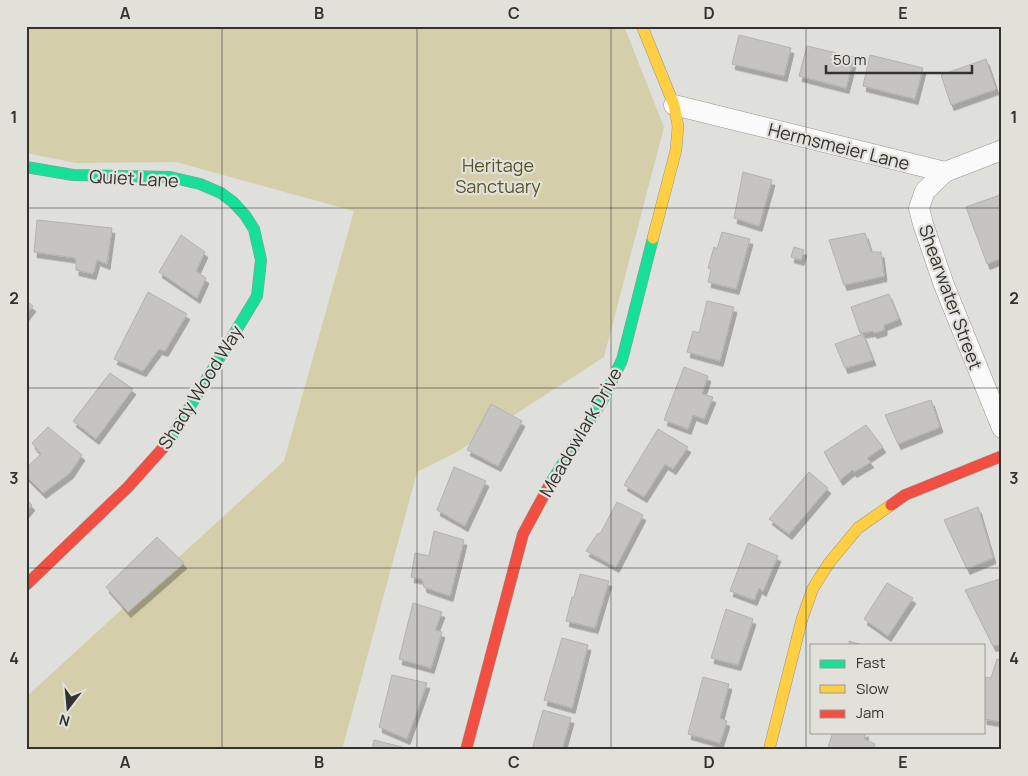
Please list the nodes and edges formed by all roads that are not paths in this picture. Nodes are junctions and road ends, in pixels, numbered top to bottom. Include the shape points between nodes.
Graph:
1 (642, 26) edge
2 (674, 105) junction
3 (1002, 150) edge
4 (26, 167) edge
5 (945, 172) junction
6 (254, 229) joint
7 (1002, 428) edge
8 (1002, 456) edge
9 (26, 585) edge
10 (466, 750) edge
11 (769, 750) edge

1 - 2 street, Meadowlark Drive
2 - 5 street, Hermsmeier Lane
2 - 10 street, Meadowlark Drive via 678,126 676,150 622,360 602,401 545,492 523,534
3 - 5 street
4 - 6 street, Quiet Lane via 73,175 170,177 200,184 233,202
5 - 7 street, Shearwater Street via 929,185 921,198 923,224
6 - 9 street, Shady Wood Way via 261,260 257,296 169,441 128,487
8 - 11 street via 905,495 858,528 829,563 813,588 802,619

